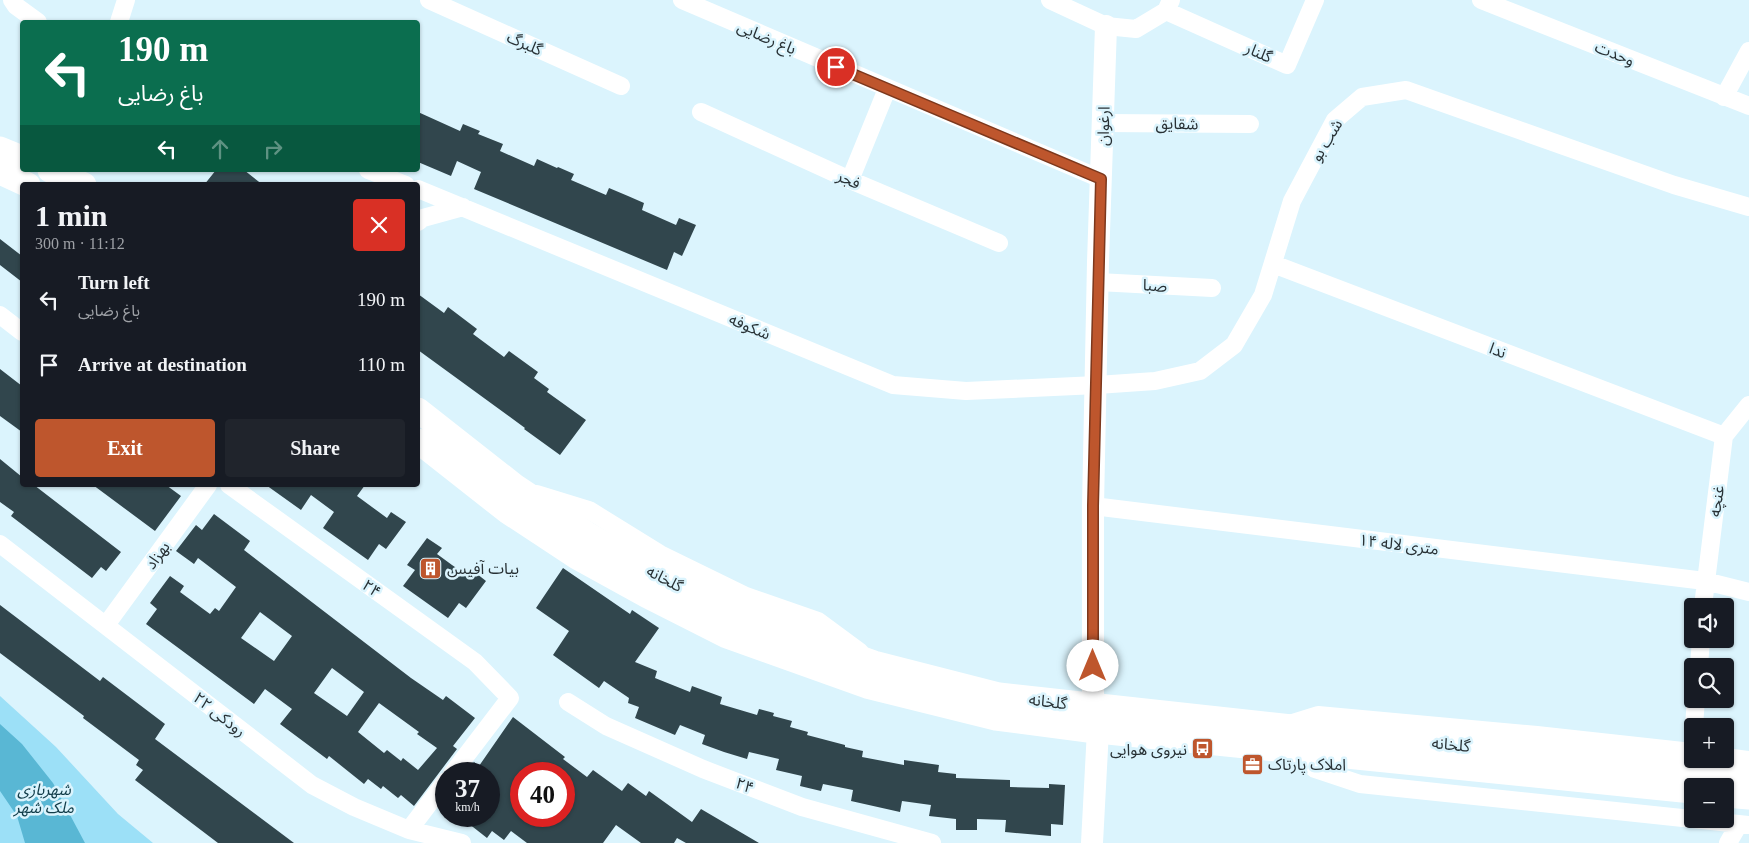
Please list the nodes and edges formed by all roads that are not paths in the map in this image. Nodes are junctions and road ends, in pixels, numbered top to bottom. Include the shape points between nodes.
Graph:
1 (12, 0) edge
2 (126, 0) edge
3 (429, 0) edge
4 (682, 0) edge
5 (1050, 0) edge
6 (1315, 0) edge
7 (1481, 0) edge
8 (1169, 5) edge
9 (35, 20) edge
10 (121, 20) edge
11 (1106, 26) junction
12 (1749, 51) edge
13 (621, 86) dead end
14 (887, 89) junction
15 (1724, 97) junction
16 (1749, 106) edge
17 (701, 112) dead end
18 (1103, 123) junction
19 (1250, 124) dead end
20 (11, 155) edge
21 (20, 171) edge
22 (55, 172) edge
23 (373, 172) edge
24 (1101, 179) junction
25 (850, 180) junction
26 (77, 182) edge
27 (398, 182) edge
28 (420, 190) edge
29 (1749, 206) edge
30 (463, 207) junction
31 (420, 220) edge
32 (998, 243) dead end
33 (1273, 264) junction
34 (1098, 282) junction
35 (1212, 288) dead end
36 (0, 315) edge
37 (20, 330) edge
38 (1097, 386) junction
39 (1749, 405) edge
40 (420, 412) edge
41 (1724, 436) junction
42 (420, 443) edge
43 (207, 487) edge
44 (232, 487) edge
45 (1093, 506) junction
46 (0, 544) edge
47 (1706, 581) junction
48 (1749, 592) edge
49 (1704, 598) edge
50 (106, 625) junction
51 (568, 702) dead end
52 (1093, 722) junction
53 (1282, 726) junction
54 (1292, 751) junction
55 (1684, 751) edge
56 (1734, 758) edge
57 (1749, 760) edge
58 (461, 762) edge
59 (1749, 777) edge
60 (1684, 790) edge
61 (1734, 795) edge
62 (435, 796) edge
63 (1749, 797) edge
64 (1744, 824) edge
65 (409, 830) junction
66 (461, 843) edge
67 (932, 843) edge
68 (1080, 843) edge
69 (1092, 843) edge
70 (1728, 843) edge

1 - 9 street
2 - 10 street
3 - 13 street, گلبرگ
4 - 14 street, باغ رضایی
5 - 11 street
6 - 8 street, گلنار via 1288,64
7 - 15 street, وحدت
8 - 11 street via 1136,28
11 - 18 street, ارغوان
12 - 15 street
14 - 24 street, باغ رضایی
14 - 25 street
15 - 16 street, وحدت
17 - 25 street, فجر
18 - 19 street, شقایق
18 - 24 street, ارغوان
20 - 21 main road
22 - 26 main road
23 - 27 street
24 - 34 street, ارغوان
25 - 32 street, فجر
28 - 30 street, شکوفه
29 - 33 street, شب بو via 1674,185 1406,90 1362,97 1334,120 1292,200
30 - 31 street
30 - 38 street, شکوفه via 893,386 966,391
33 - 38 street, شب بو via 1263,295 1234,345 1200,371 1155,381
33 - 41 street, ندا
34 - 35 street, صبا
34 - 38 street, ارغوان
36 - 37 street
38 - 45 street, ارغوان
39 - 41 street
40 - 52 main road, گلخانه via 516,488 587,534 658,576 737,614 874,663
41 - 47 street, غنچه
42 - 52 main road, گلخانه via 507,511 577,557 727,636 867,686 996,718
43 - 50 street, بهزاد
44 - 58 street, ۲۴ via 475,662 510,698
45 - 47 street, ۱۴ متری لاله
45 - 52 street, ارغوان
46 - 50 street, رودکی ۲۲
47 - 48 street, ۱۴ متری لاله
47 - 49 street, غنچه
50 - 65 street, رودکی ۲۲ via 312,784
51 - 67 street, ۲۴ via 606,726 802,807
52 - 53 main road, گلخانه
52 - 54 main road, گلخانه
52 - 68 street
52 - 69 street
53 - 55 street via 1318,715
53 - 59 main road, گلخانه
54 - 60 main road, گلخانه
54 - 64 street via 1316,769 1360,784
56 - 57 street
61 - 63 main road
62 - 65 street
64 - 70 street
65 - 66 street, رودکی ۲۲

